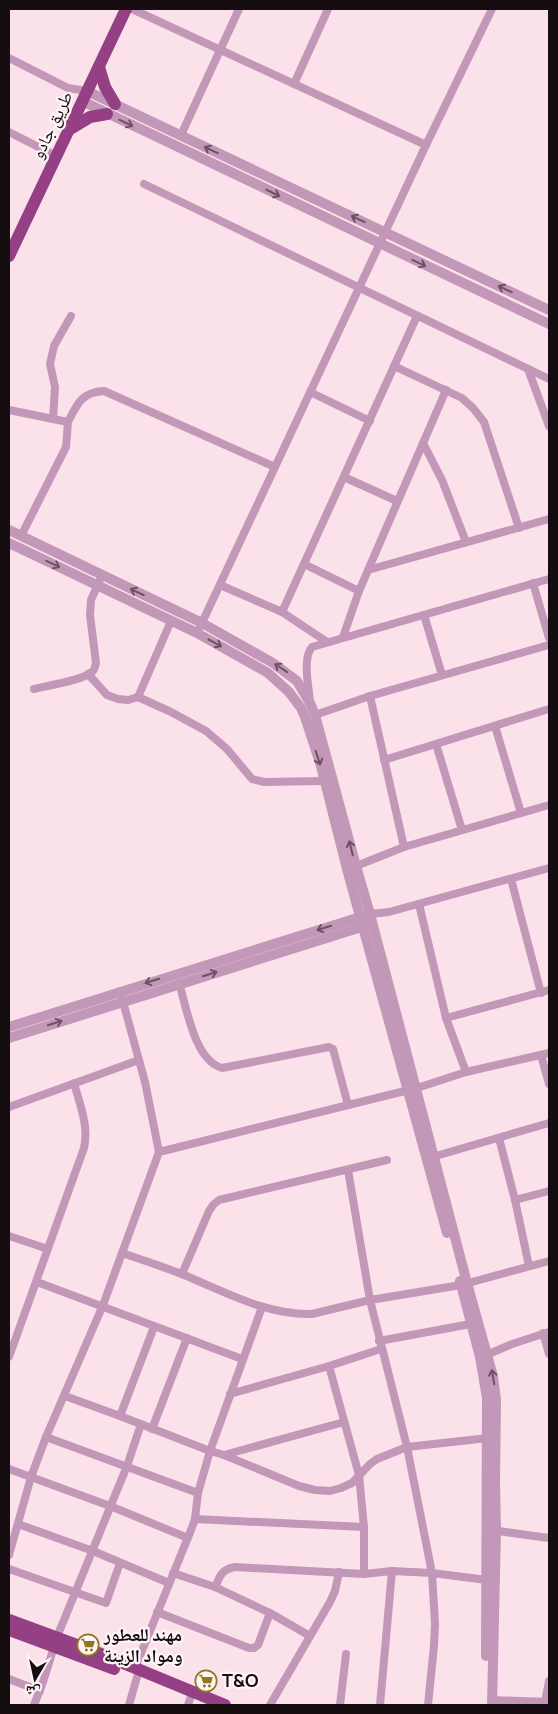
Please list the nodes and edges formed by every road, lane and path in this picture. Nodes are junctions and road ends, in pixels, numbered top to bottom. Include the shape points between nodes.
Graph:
1 (126, 9) edge
2 (132, 9) edge
3 (239, 9) edge
4 (328, 9) edge
5 (492, 9) edge
6 (221, 50) junction
7 (9, 58) edge
8 (99, 66) junction
9 (294, 84) junction
10 (85, 96) junction
11 (111, 109) junction
12 (68, 131) junction
13 (9, 132) edge
14 (181, 136) junction
15 (426, 145) junction
16 (56, 156) junction
17 (144, 184) dead end
18 (385, 232) junction
19 (13, 235) edge
20 (380, 244) junction
21 (9, 256) edge
22 (360, 287) junction
23 (549, 310) edge
24 (71, 316) dead end
25 (417, 316) junction
26 (549, 324) edge
27 (394, 366) junction
28 (528, 369) junction
29 (549, 379) edge
30 (446, 390) junction
31 (310, 392) junction
32 (9, 410) edge
33 (53, 419) junction
34 (370, 420) junction
35 (68, 422) junction
36 (549, 426) edge
37 (423, 443) junction
38 (274, 467) junction
39 (344, 477) junction
40 (397, 501) junction
41 (549, 519) edge
42 (519, 528) junction
43 (9, 530) edge
44 (21, 536) junction
45 (466, 542) junction
46 (9, 543) edge
47 (304, 564) junction
48 (368, 570) junction
49 (549, 579) edge
50 (99, 580) junction
51 (533, 583) junction
52 (220, 584) junction
53 (359, 590) junction
54 (282, 612) junction
55 (424, 615) junction
56 (171, 621) junction
57 (202, 623) junction
58 (197, 633) junction
59 (343, 637) junction
60 (549, 638) edge
61 (327, 642) junction
62 (549, 645) edge
63 (88, 674) junction
64 (442, 675) junction
65 (34, 689) dead end
66 (370, 696) junction
67 (138, 697) junction
68 (310, 703) junction
69 (549, 710) edge
70 (315, 715) junction
71 (495, 726) junction
72 (436, 744) junction
73 (384, 760) junction
74 (325, 781) junction
75 (549, 805) edge
76 (521, 813) junction
77 (462, 830) junction
78 (404, 847) junction
79 (356, 866) junction
80 (549, 868) edge
81 (511, 879) junction
82 (419, 904) junction
83 (367, 920) junction
84 (180, 984) junction
85 (545, 991) edge
86 (121, 996) junction
87 (446, 1018) junction
88 (9, 1027) edge
89 (9, 1038) edge
90 (545, 1054) edge
91 (139, 1060) junction
92 (466, 1072) junction
93 (74, 1083) junction
94 (549, 1084) edge
95 (413, 1089) junction
96 (348, 1105) junction
97 (9, 1107) edge
98 (549, 1122) edge
99 (499, 1138) junction
100 (159, 1152) junction
101 (430, 1157) junction
102 (387, 1160) dead end
103 (348, 1170) junction
104 (549, 1191) edge
105 (515, 1200) junction
106 (9, 1236) edge
107 (48, 1249) junction
108 (122, 1253) junction
109 (549, 1261) edge
110 (529, 1266) junction
111 (182, 1274) junction
112 (37, 1282) junction
113 (464, 1284) junction
114 (370, 1300) junction
115 (103, 1306) junction
116 (262, 1306) junction
117 (474, 1323) junction
118 (154, 1327) junction
119 (546, 1332) edge
120 (186, 1338) junction
121 (380, 1345) junction
122 (549, 1354) edge
123 (484, 1356) junction
124 (9, 1357) edge
125 (242, 1359) junction
126 (329, 1366) junction
127 (230, 1394) junction
128 (65, 1396) junction
129 (120, 1416) junction
130 (344, 1422) junction
131 (141, 1424) junction
132 (152, 1429) junction
133 (46, 1437) junction
134 (488, 1438) junction
135 (407, 1447) junction
136 (210, 1451) junction
137 (224, 1455) junction
138 (127, 1466) junction
139 (9, 1469) edge
140 (359, 1475) junction
141 (31, 1477) junction
142 (198, 1493) junction
143 (110, 1506) junction
144 (195, 1519) junction
145 (18, 1524) junction
146 (364, 1527) junction
147 (492, 1530) junction
148 (188, 1538) junction
149 (549, 1538) edge
150 (93, 1551) junction
151 (9, 1555) edge
152 (120, 1563) junction
153 (9, 1569) edge
154 (392, 1571) junction
155 (339, 1572) junction
156 (432, 1572) junction
157 (173, 1573) junction
158 (364, 1574) junction
159 (487, 1580) junction
160 (169, 1583) junction
161 (215, 1586) junction
162 (76, 1592) junction
163 (157, 1612) junction
164 (270, 1613) junction
165 (9, 1620) edge
166 (9, 1630) edge
167 (310, 1636) junction
168 (55, 1642) junction
169 (346, 1654) dead end
170 (136, 1672) junction
171 (9, 1679) edge
172 (549, 1681) edge
173 (40, 1691) junction
174 (189, 1702) edge
175 (543, 1703) edge
176 (489, 1704) edge
177 (34, 1705) edge
178 (129, 1705) edge
179 (205, 1705) edge
180 (225, 1705) edge
181 (270, 1705) edge
182 (340, 1705) edge
183 (380, 1705) edge
184 (428, 1705) edge

1 - 8 highway, طريق جادو
2 - 6 street
3 - 6 street
4 - 9 street
5 - 15 street
6 - 9 street
6 - 14 street
7 - 10 street
8 - 10 highway, طريق جادو
8 - 11 highway
9 - 15 street
10 - 11 street
10 - 12 highway, طريق جادو
11 - 12 highway
11 - 14 street
11 -> 20 street
12 - 16 highway, طريق جادو
13 - 16 street
18 -> 14 street
15 - 18 street
16 - 19 highway, طريق جادو
17 - 22 street
18 - 20 street
23 -> 18 street
19 - 21 highway, طريق جادو
20 - 22 street
20 -> 26 street
22 - 25 street
22 - 31 street
24 - 33 street via 54,346 50,364 55,387
25 - 27 street
25 - 28 street
27 - 30 street
27 - 34 street
28 - 29 street
28 - 36 street
30 - 37 street
30 - 42 street via 462,398 484,422
31 - 34 street
31 - 38 street
32 - 33 street
33 - 35 street
34 - 39 street
35 - 38 street via 77,404 86,396 104,391
35 - 44 street via 66,447
37 - 40 street
37 - 45 street via 442,480
38 - 52 street
39 - 40 street
39 - 47 street
40 - 48 street
41 - 42 street
42 - 45 street
43 - 44 street
44 - 50 street
45 - 48 street
46 -> 50 street
47 - 53 street
47 - 54 street
48 - 53 street
49 - 51 street
50 - 56 street
57 -> 50 street
50 - 63 street via 90,615 96,663
51 - 55 street
51 - 60 street
52 - 54 street
52 - 57 street
53 - 59 street
54 - 61 street
55 - 59 street
55 - 64 street
56 - 58 street
56 - 67 street
57 - 58 street
68 -> 57 street via 297,681 285,671
58 -> 74 street via 268,673 289,692 305,717
59 - 61 street
61 - 68 street via 308,651
62 - 64 street
63 - 65 street
63 - 67 street via 107,695 128,700
64 - 66 street
66 - 70 street
66 - 73 street
67 - 74 street via 206,732 252,779 264,782
68 - 70 street
69 - 71 street
79 -> 70 street
71 - 72 street
71 - 76 street
72 - 73 street
72 - 77 street
73 - 78 street
74 - 83 street
75 - 76 street
76 - 77 street
77 - 78 street
78 - 79 street
79 - 83 street
80 - 81 street
81 - 82 street
81 - 85 street
82 - 83 street
82 - 87 street
84 -> 83 street
83 -> 86 street
83 - 95 street
84 - 86 street
84 - 96 street via 195,1039 208,1061 222,1068 329,1047 334,1049
85 - 87 street
86 - 88 street
89 -> 86 street
86 - 91 street
87 - 92 street
90 - 92 street
90 - 94 street
91 - 93 street
91 - 100 street
92 - 95 street
93 - 97 street
93 - 107 street via 86,1137
95 - 96 street
95 - 101 street
96 - 100 street
98 - 99 street
99 - 101 street
99 - 105 street
100 - 108 street
101 - 113 street
102 - 103 street
103 - 111 street via 219,1200 209,1211
103 - 114 street
104 - 105 street
105 - 110 street
106 - 107 street
107 - 112 street
108 - 111 street
108 - 115 street
109 - 110 street
110 - 113 street
111 - 116 street
112 - 115 street
112 - 124 street
113 - 114 street
113 - 117 street
114 - 116 street via 312,1314 294,1314
114 - 121 street
115 - 118 street
115 - 128 street
116 - 125 street
117 - 121 street
117 - 123 street
118 - 120 street
118 - 129 street
119 - 122 street
119 - 123 street
120 - 125 street
120 - 132 street
121 - 126 street
121 - 135 street
123 - 134 street
147 -> 123 street via 496,1400 493,1376
125 - 127 street
126 - 127 street
126 - 130 street
127 - 136 street
128 - 129 street
128 - 133 street
129 - 131 street
130 - 137 street
130 - 140 street
131 - 132 street
131 - 138 street
132 - 136 street
133 - 138 street
133 - 141 street
134 - 135 street
134 - 147 street
135 - 140 street via 377,1459
135 - 156 street
136 - 137 street
136 - 142 street
137 - 140 street via 316,1490 341,1488
138 - 142 street
138 - 143 street
139 - 141 street
140 - 146 street
141 - 143 street
141 - 145 street
142 - 144 street
143 - 148 street
143 - 150 street
144 - 146 street
144 - 148 street
145 - 150 street
145 - 151 street
146 - 158 street
147 - 149 street
147 - 159 street
147 - 176 street
148 - 157 street
150 - 152 street
150 - 162 street
152 - 160 street
152 - 162 street via 106,1603
153 - 162 street
154 - 156 street
154 - 158 street
154 - 183 street
155 - 158 street
155 - 161 street via 235,1567 222,1572
155 - 167 street via 335,1591
156 - 159 street
156 - 184 street via 435,1639
157 - 160 street
157 - 161 street
159 - 176 street
160 - 163 street
161 - 164 street
162 - 168 street
163 - 164 street via 249,1648 258,1645
163 - 170 street
164 - 167 street
165 - 168 highway
166 - 168 highway
167 - 181 street
168 - 170 highway
168 - 173 street
169 - 182 street
170 - 174 highway
170 - 178 street
170 - 180 highway
171 - 173 street
172 - 175 street
173 - 177 street
174 - 179 highway
175 - 176 street

